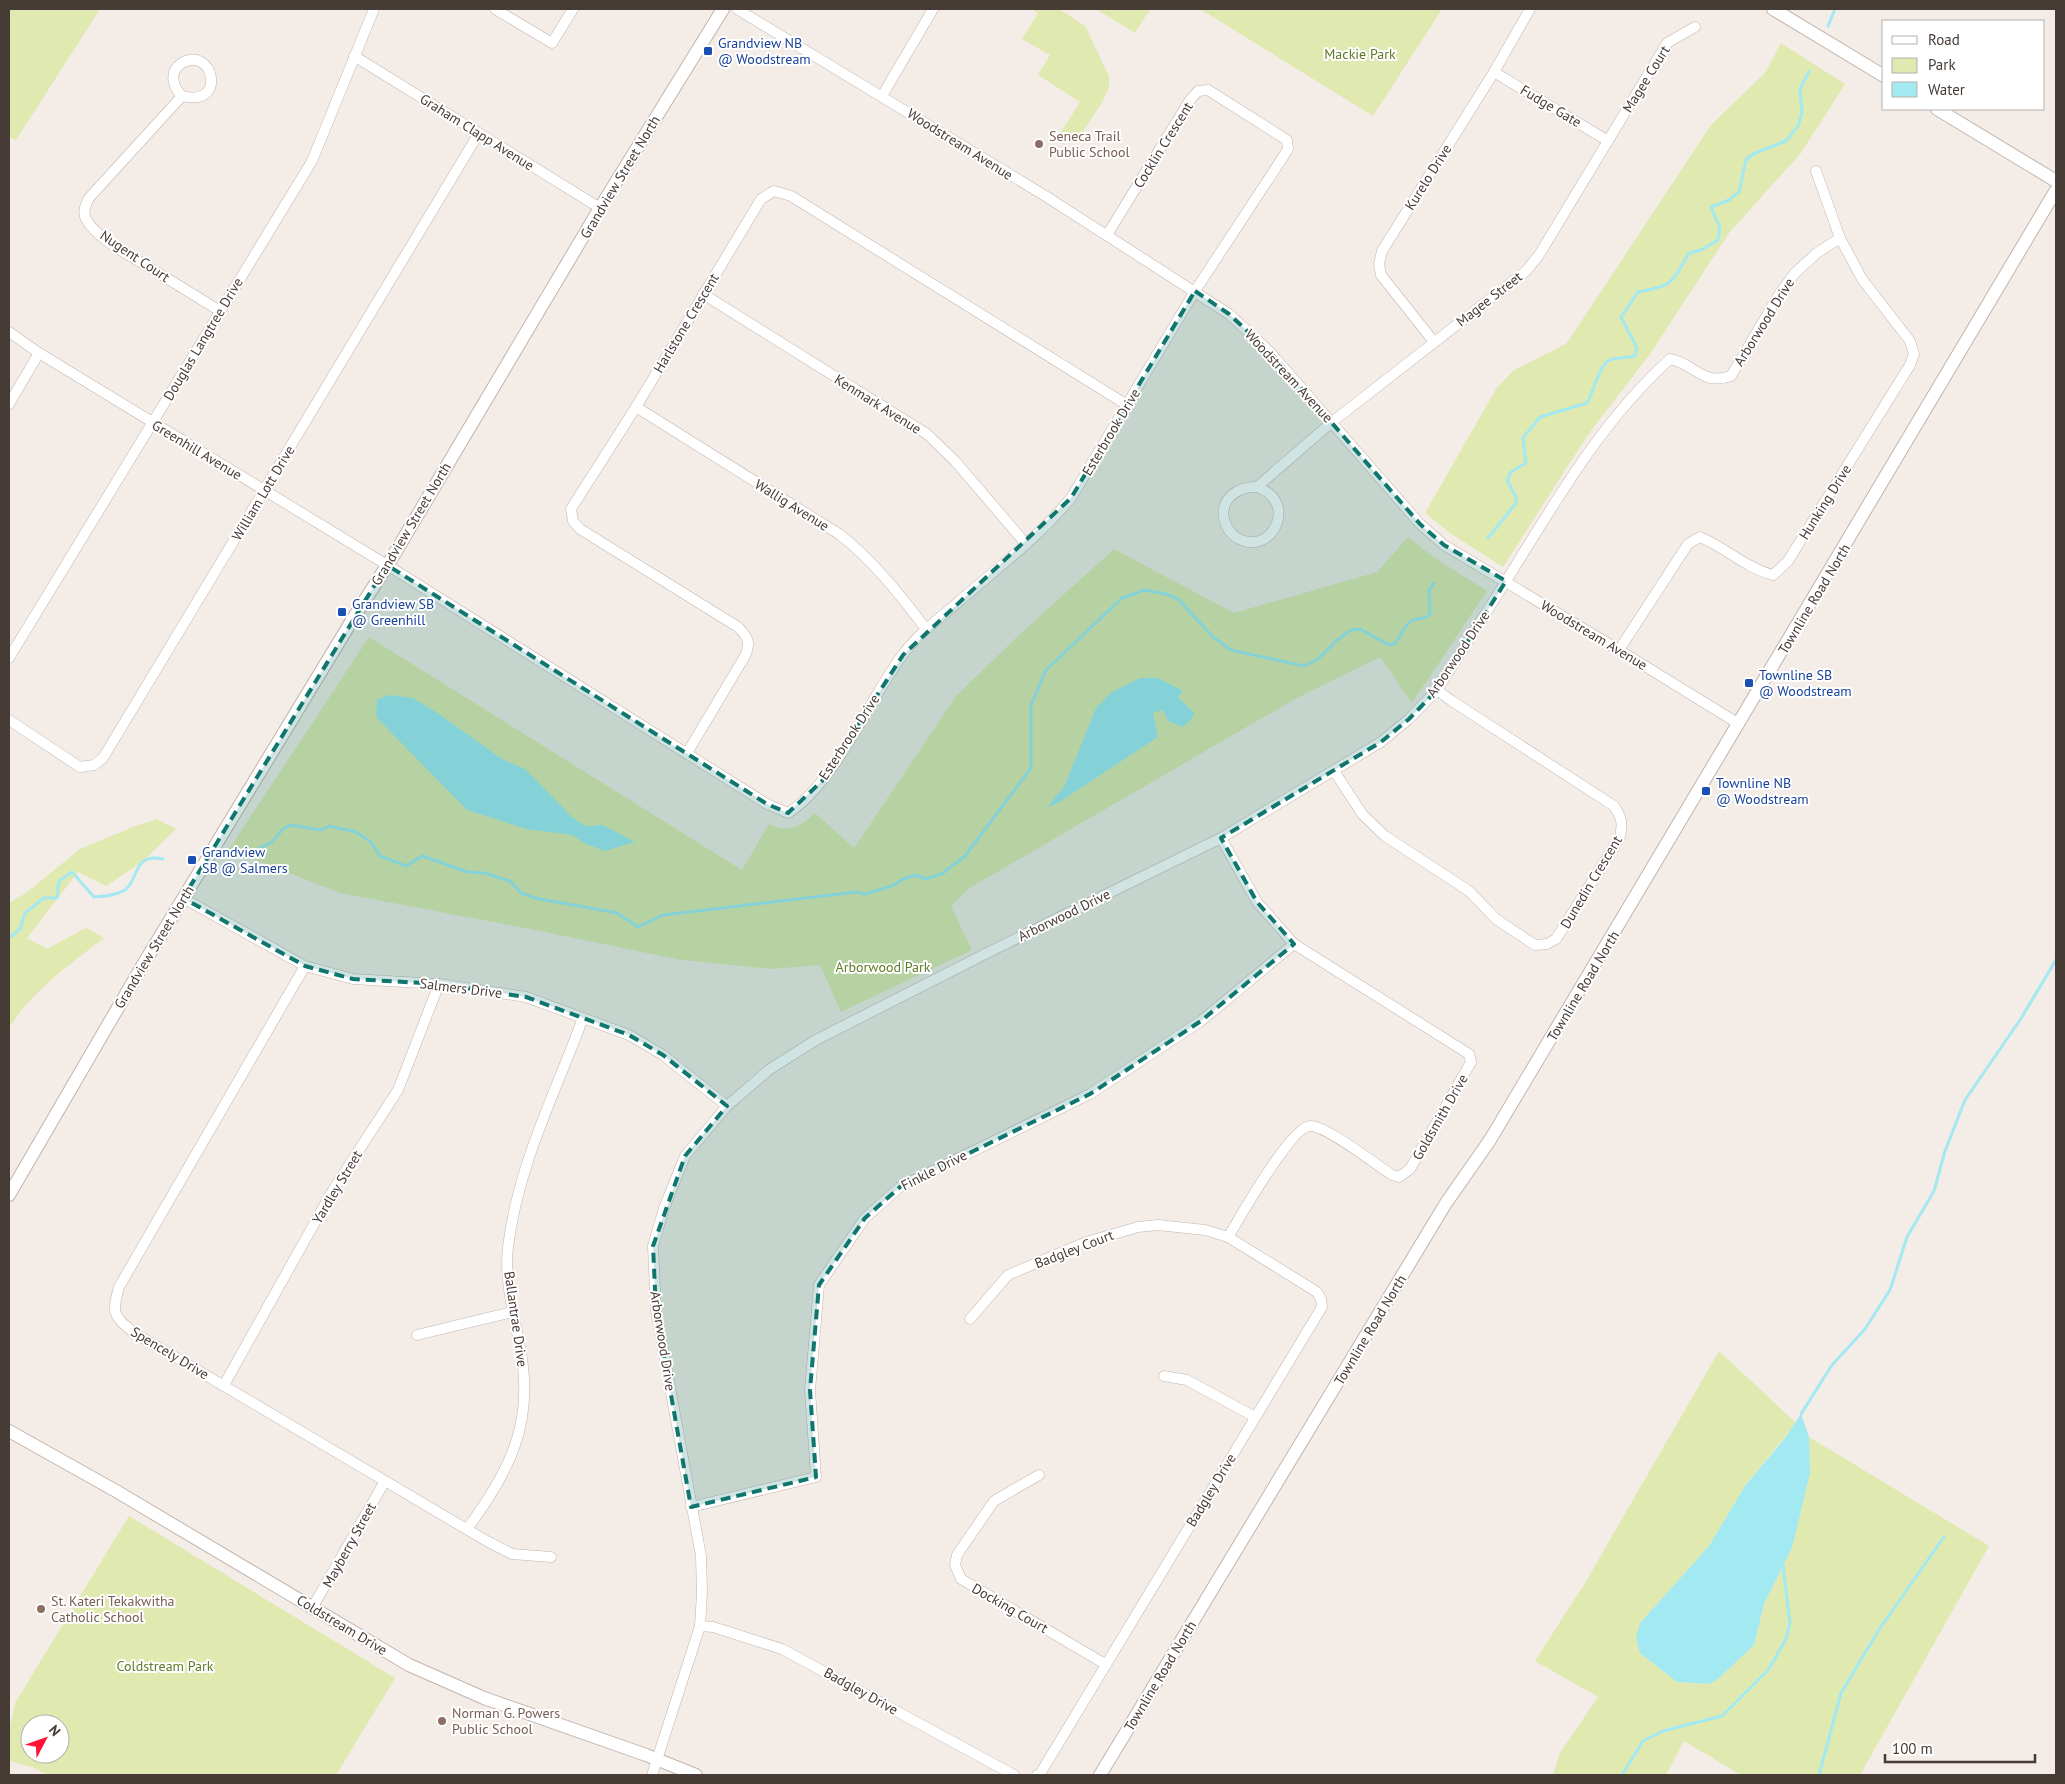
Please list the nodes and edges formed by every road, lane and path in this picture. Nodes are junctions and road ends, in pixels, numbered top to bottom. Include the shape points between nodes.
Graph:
1 (374, 9) edge
2 (495, 9) edge
3 (573, 9) edge
4 (723, 9) edge
5 (737, 9) edge
6 (933, 9) edge
7 (1530, 9) edge
8 (1773, 9) edge
9 (1694, 27) dead end
10 (354, 56) junction
11 (1494, 72) junction
12 (1882, 75) edge
13 (182, 96) dead end
14 (882, 96) junction
15 (1939, 110) edge
16 (479, 133) junction
17 (1608, 141) junction
18 (1816, 172) dead end
19 (2056, 181) edge
20 (2056, 190) edge
21 (600, 208) junction
22 (1107, 235) junction
23 (1840, 238) junction
24 (1195, 291) junction
25 (704, 294) junction
26 (220, 311) junction
27 (9, 332) edge
28 (1434, 342) junction
29 (39, 353) junction
30 (9, 404) edge
31 (1127, 405) junction
32 (636, 407) junction
33 (1332, 422) junction
34 (152, 423) junction
35 (1257, 487) junction
36 (264, 490) junction
37 (1026, 544) junction
38 (387, 565) junction
39 (1506, 581) junction
40 (926, 629) junction
41 (1619, 650) junction
42 (9, 658) edge
43 (1437, 690) junction
44 (9, 720) edge
45 (1739, 724) junction
46 (687, 753) junction
47 (1334, 771) junction
48 (1221, 838) junction
49 (183, 898) junction
50 (1294, 944) junction
51 (305, 966) junction
52 (440, 984) junction
53 (583, 1018) junction
54 (727, 1106) junction
55 (9, 1195) edge
56 (1228, 1237) junction
57 (512, 1312) junction
58 (970, 1318) dead end
59 (417, 1335) dead end
60 (1164, 1376) dead end
61 (224, 1385) junction
62 (1255, 1417) junction
63 (9, 1431) edge
64 (1039, 1475) dead end
65 (385, 1481) junction
66 (692, 1507) junction
67 (467, 1529) junction
68 (551, 1556) dead end
69 (312, 1608) junction
70 (700, 1626) junction
71 (1105, 1664) junction
72 (658, 1759) junction
73 (652, 1775) edge
74 (696, 1775) edge
75 (1014, 1775) edge
76 (1036, 1775) edge
77 (1100, 1775) edge

1 - 10 street, Douglas Langtree Drive
2 - 3 street via 552,43
4 - 21 street, Grandview Street North
5 - 14 street, Woodstream Avenue
6 - 14 street
7 - 11 street, Kurelo Drive
8 - 12 street
9 - 17 street, Magee Court via 1667,43
10 - 16 street, Graham Clapp Avenue
10 - 26 street, Douglas Langtree Drive via 312,161
11 - 17 street, Fudge Gate
11 - 28 street, Kurelo Drive via 1382,251 1379,264 1382,274
13 - 26 street, Nugent Court via 89,198 84,213 93,227 113,244
14 - 22 street, Woodstream Avenue
15 - 19 street
16 - 21 street, Graham Clapp Avenue
16 - 36 street, William Lott Drive
17 - 28 street, Magee Street via 1526,271
18 - 23 street
20 - 45 street, Townline Road North
21 - 38 street, Grandview Street North
22 - 24 street, Woodstream Avenue
22 - 24 street, Cocklin Crescent via 1198,91 1208,90 1287,140 1288,149
23 - 39 street, Arborwood Drive via 1795,273 1730,376 1708,379 1670,359 1662,366 1607,427 1573,472
23 - 41 street, Hunking Drive via 1862,279 1910,341 1914,354 1910,365 1788,561 1773,575 1757,571 1700,537 1688,544
24 - 31 street, Esterbrook Drive
24 - 33 street, Woodstream Avenue via 1229,314 1270,352
25 - 31 street, Harlstone Crescent via 761,198 774,191 783,192
25 - 32 street, Harlstone Crescent
25 - 37 street, Kenmark Avenue via 927,434 955,461
26 - 34 street, Douglas Langtree Drive
27 - 29 street, Greenhill Avenue
28 - 33 street, Magee Street
29 - 30 street
29 - 34 street, Greenhill Avenue
31 - 37 street, Esterbrook Drive via 1071,498
32 - 40 street, Wallig Avenue via 845,538
32 - 46 street, Harlstone Crescent via 571,509 571,515 580,529 738,627 748,639 745,656
33 - 35 street, Magee Street
33 - 39 street, Woodstream Avenue via 1420,524 1444,545
34 - 36 street, Greenhill Avenue
34 - 42 street, Douglas Langtree Drive
35 - 35 street via 1271,495 1277,504 1278,522 1267,537 1249,542 1233,535 1224,520 1224,510 1239,489
36 - 38 street, Greenhill Avenue
36 - 44 street, William Lott Drive via 103,758 80,767
37 - 40 street, Esterbrook Drive
38 - 46 street, Esterbrook Drive
38 - 49 street, Grandview Street North
39 - 41 street, Woodstream Avenue
39 - 43 street, Arborwood Drive
40 - 46 street, Esterbrook Drive via 882,685 822,781 788,813 766,804
41 - 45 street, Woodstream Avenue
43 - 47 street, Arborwood Drive via 1381,742
43 - 47 street, Dunedin Crescent via 1614,806 1621,817 1620,837 1556,939 1535,945 1496,919 1469,891 1385,836 1364,815
45 - 77 street, Townline Road North via 1490,1140 1446,1204
47 - 48 street, Arborwood Drive
48 - 50 street, Goldsmith Drive via 1257,902
48 - 54 street, Arborwood Drive via 816,1040 770,1069
49 - 51 street, Salmers Drive
49 - 55 street, Grandview Street North
50 - 56 street, Goldsmith Drive via 1469,1054 1471,1062 1410,1169 1399,1177 1324,1128 1302,1127 1283,1149
50 - 66 street, Finkle Drive via 1202,1021 1090,1094 900,1186 865,1218 819,1285 810,1390 816,1477
51 - 52 street, Salmers Drive via 353,979
51 - 61 street, Spencely Drive via 119,1287 113,1306 119,1321 136,1334
52 - 53 street, Salmers Drive via 526,997
52 - 61 street, Yardley Street via 398,1090 333,1190
53 - 54 street, Salmers Drive via 629,1035 664,1055
53 - 57 street, Ballantrae Drive via 541,1121 514,1208 507,1249
54 - 66 street, Arborwood Drive via 685,1156 653,1246 656,1311
56 - 58 street, Badgley Court via 1206,1230 1158,1225 1086,1242 1008,1275
56 - 62 street, Badgley Drive via 1317,1292 1321,1300 1322,1307
57 - 59 street
57 - 67 street, Ballantrae Drive via 521,1349 523,1418 508,1465
60 - 62 street via 1187,1380
61 - 65 street, Spencely Drive
62 - 71 street, Badgley Drive
63 - 69 street, Coldstream Drive
64 - 71 street, Docking Court via 994,1501 957,1555 955,1565 961,1579
65 - 67 street, Spencely Drive
65 - 69 street, Mayberry Street
66 - 70 street, Arborwood Drive via 701,1556
67 - 68 street, Spencely Drive via 512,1554
69 - 72 street, Coldstream Drive via 409,1665 456,1687
70 - 72 street, Arborwood Drive
70 - 75 street, Badgley Drive via 713,1627 782,1649
71 - 76 street, Badgley Drive via 1045,1766
72 - 73 street, Arborwood Drive
72 - 74 street, Coldstream Drive

